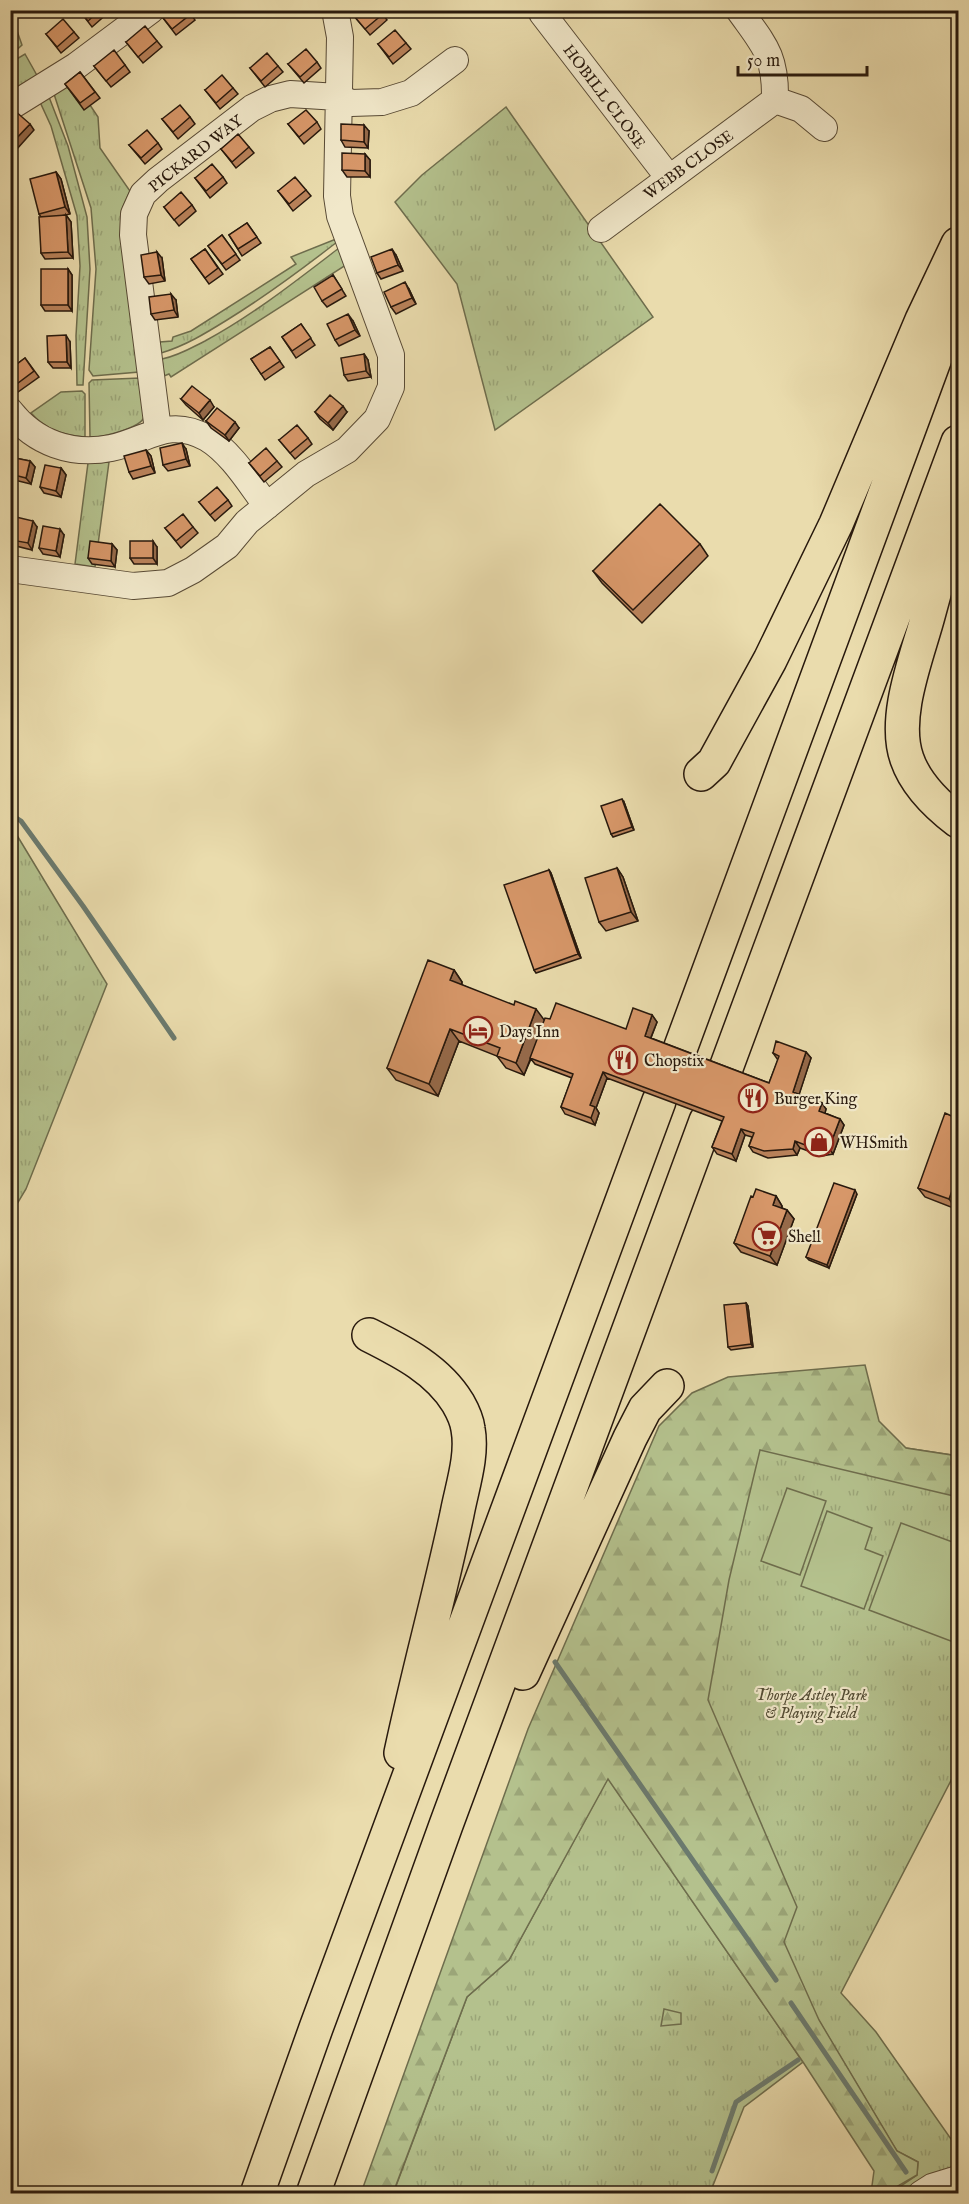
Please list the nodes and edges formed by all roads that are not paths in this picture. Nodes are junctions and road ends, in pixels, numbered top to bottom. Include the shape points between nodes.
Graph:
1 (151, 10) edge
2 (334, 10) edge
3 (739, 10) edge
4 (542, 14) dead end
5 (455, 60) dead end
6 (338, 97) junction
7 (775, 100) junction
8 (10, 107) edge
9 (824, 128) dead end
10 (669, 178) junction
11 (601, 229) dead end
12 (958, 244) edge
13 (958, 296) edge
14 (10, 411) edge
15 (158, 430) junction
16 (958, 442) edge
17 (267, 506) junction
18 (958, 506) edge
19 (10, 569) edge
20 (701, 774) dead end
21 (958, 821) edge
22 (679, 1052) edge
23 (726, 1068) edge
24 (659, 1101) edge
25 (706, 1121) edge
26 (369, 1335) dead end
27 (667, 1386) dead end
28 (446, 1825) junction
29 (379, 1861) junction
30 (958, 2179) edge
31 (257, 2193) edge
32 (313, 2193) edge
33 (921, 2193) edge

1 - 8 street via 76,66
2 - 6 street via 339,36
3 - 7 street via 772,60
4 - 10 street, HOBILL CLOSE
5 - 6 street, PICKARD WAY via 411,93 382,102 351,103
6 - 15 street, PICKARD WAY via 290,94 270,99 252,108 143,194 134,214 133,235
6 - 17 street via 336,196 391,356 391,387 377,419 347,450 306,474
7 - 9 street via 801,109
7 - 10 street, WEBB CLOSE
10 - 11 street, WEBB CLOSE
12 - 20 highway via 836,524 770,660 714,762
13 - 22 highway
14 - 15 street via 33,435 86,452 113,448
15 - 17 street via 174,429 207,438 223,451
16 - 23 highway
17 - 19 street via 226,546 168,584 133,586
18 - 21 highway via 908,689 902,728 907,758 922,787
24 - 29 highway
25 - 28 highway
26 - 29 highway via 414,1359 439,1379 458,1404 468,1428 468,1460 442,1587 412,1700
27 - 28 highway via 645,1409 630,1438 527,1664
28 - 32 highway
29 - 31 highway
30 - 33 street

